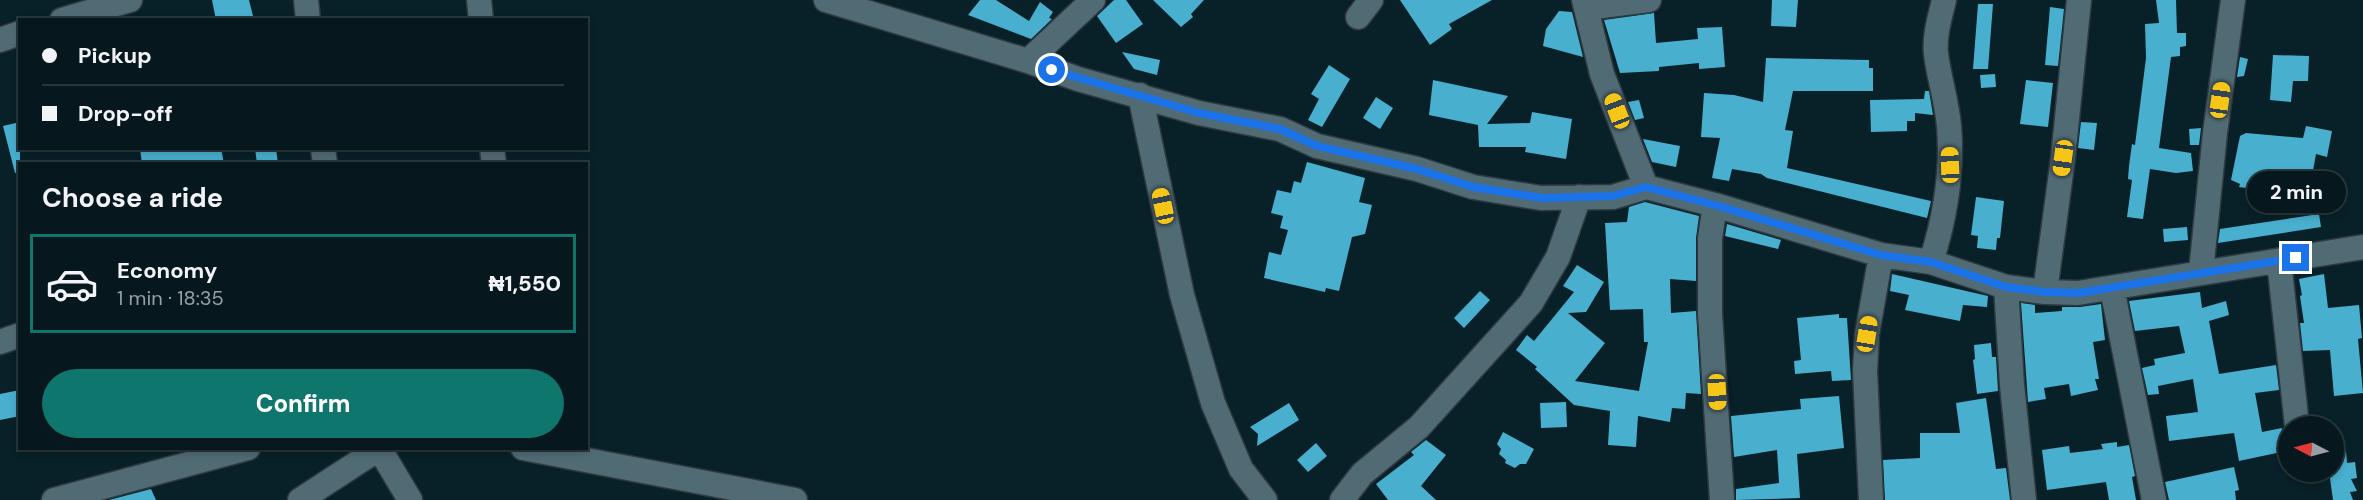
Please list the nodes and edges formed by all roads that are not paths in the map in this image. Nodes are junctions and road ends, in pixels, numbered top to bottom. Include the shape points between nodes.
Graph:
1 (130, 0) edge
2 (306, 0) edge
3 (479, 0) edge
4 (826, 0) edge
5 (1093, 0) edge
6 (1649, 0) edge
7 (1944, 0) edge
8 (2079, 0) edge
9 (2233, 0) edge
10 (1585, 4) edge
11 (70, 18) edge
12 (308, 18) edge
13 (481, 18) edge
14 (18, 34) edge
15 (0, 40) edge
16 (1028, 61) junction
17 (1140, 95) junction
18 (1646, 187) junction
19 (1579, 197) junction
20 (1715, 205) junction
21 (2363, 248) edge
22 (1881, 255) junction
23 (2279, 261) junction
24 (1931, 262) junction
25 (2201, 272) junction
26 (2006, 287) junction
27 (2112, 288) junction
28 (2045, 292) junction
29 (18, 336) edge
30 (0, 342) edge
31 (2295, 416) edge
32 (241, 450) edge
33 (377, 450) edge
34 (380, 450) edge
35 (538, 450) edge
36 (54, 500) edge
37 (300, 500) edge
38 (410, 500) edge
39 (795, 500) edge
40 (1265, 500) edge
41 (1342, 500) edge
42 (1722, 500) edge
43 (1871, 500) edge
44 (2024, 500) edge
45 (2154, 500) edge

1 - 11 street
2 - 12 street
3 - 13 street
4 - 16 street
5 - 16 street
6 - 10 street
7 - 24 street via 1935,52 1949,124 1950,165 1940,235
8 - 28 street
9 - 25 street
10 - 18 street via 1602,74
14 - 15 street
16 - 17 street
17 - 19 street via 1199,113 1280,129 1317,146 1417,169 1473,187 1542,198
17 - 40 street via 1182,295 1213,404 1241,469
18 - 19 street via 1613,196
18 - 20 street
19 - 41 street via 1558,257 1531,303 1419,427 1362,474
20 - 22 street
20 - 42 street via 1710,238 1710,314
21 - 23 street
22 - 24 street
22 - 43 street via 1867,334 1865,371
23 - 25 street
23 - 31 street
24 - 26 street
25 - 27 street
26 - 28 street
26 - 44 street
27 - 28 street
27 - 45 street
29 - 30 street
32 - 36 street
33 - 37 street
34 - 38 street
35 - 39 street

